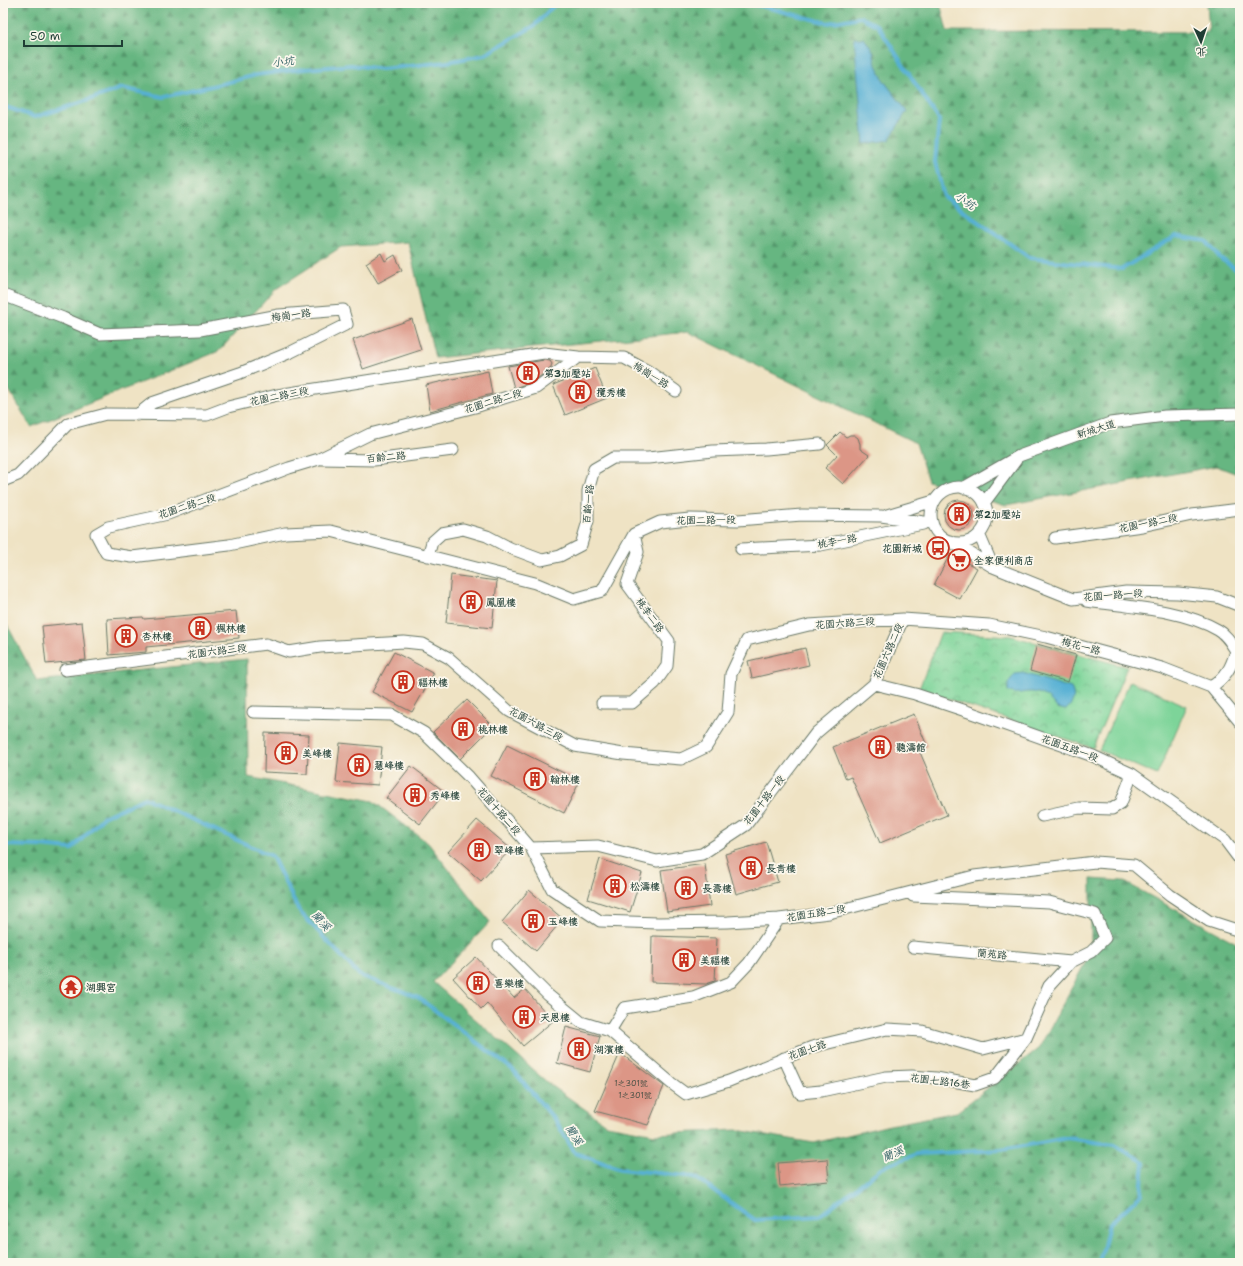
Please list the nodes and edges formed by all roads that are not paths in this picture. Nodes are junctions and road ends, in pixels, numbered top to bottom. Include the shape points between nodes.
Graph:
1 (3, 296) edge
2 (578, 357) junction
3 (676, 391) dead end
4 (1240, 414) edge
5 (137, 415) junction
6 (820, 444) dead end
7 (453, 450) dead end
8 (1019, 456) junction
9 (319, 459) junction
10 (3, 481) edge
11 (963, 488) junction
12 (934, 501) junction
13 (984, 503) junction
14 (1240, 509) edge
15 (881, 516) junction
16 (931, 523) junction
17 (634, 534) junction
18 (979, 534) junction
19 (1055, 538) dead end
20 (950, 541) junction
21 (741, 549) dead end
22 (428, 556) junction
23 (993, 567) junction
24 (1073, 599) junction
25 (1240, 606) edge
26 (903, 619) junction
27 (64, 670) dead end
28 (874, 684) junction
29 (1211, 687) junction
30 (602, 702) dead end
31 (253, 712) dead end
32 (1240, 722) edge
33 (1132, 774) junction
34 (1042, 816) dead end
35 (531, 848) junction
36 (1240, 860) edge
37 (900, 895) junction
38 (779, 919) junction
39 (1240, 931) edge
40 (499, 946) dead end
41 (913, 947) dead end
42 (1071, 962) junction
43 (610, 1031) junction
44 (1026, 1038) junction
45 (784, 1058) junction

1 - 5 street, 梅崗一路 via 100,334 200,330 279,315 343,310 347,324 298,349 240,373 152,403
2 - 3 street, 梅崗一路 via 624,358
2 - 5 street, 花園二路三段 via 544,353 277,395 207,415
2 - 9 street, 花園二路二段 via 536,388 475,408 370,434
4 - 8 street, 新城大道 via 1165,416 1110,423
5 - 10 street, 花園二路三段 via 106,414 68,424 18,475
6 - 22 street, 百齡一路 via 648,458 613,458 594,469 588,491 588,521 581,545 560,556 542,560 487,536 463,529 442,533 432,542
7 - 9 street, 百齡二路 via 374,460
8 - 11 street, 新城大道
8 - 13 street
9 - 22 street, 花園二路二段 via 168,514 108,527 96,534 106,553 132,558 229,545 285,533 331,532
11 - 12 street via 955,486 946,489
11 - 13 street via 972,489 980,495
12 - 15 street
12 - 16 street via 931,508
13 - 18 street via 988,519 985,528
14 - 19 street, 花園一路二段
15 - 16 street, 花園二路一段
15 - 17 street, 花園二路一段 via 802,515 738,520 690,519 660,522
16 - 20 street via 943,538
16 - 21 street, 桃李一路 via 821,545
17 - 22 street via 602,591 574,599 536,583
17 - 30 street, 桃李二路 via 638,552 628,584 669,641 667,666 655,683 632,703
18 - 20 street via 966,543
18 - 23 street
20 - 23 street, 花園一路一段
23 - 24 street, 花園一路一段
24 - 25 street, 花園一路一段 via 1126,592 1178,593 1217,597
24 - 29 street via 1181,615 1219,631 1229,639 1236,651 1229,671 1222,680
26 - 27 street, 花園六路三段 via 809,625 747,640 731,674 728,712 706,747 681,759 623,754 575,746 509,711 449,658 423,644 404,642 320,647 289,652 266,644
26 - 28 street, 花園六路二段
26 - 29 street, 梅花一路 via 989,625 1046,637 1162,668
28 - 33 street, 花園五路一段 via 915,694 976,715 1093,756
28 - 35 street, 花園十路一段 via 816,733 746,825 702,854 657,862 598,846
29 - 32 street, 梅花一路
31 - 35 street, 花園十路二段 via 392,715 424,733 469,776
33 - 34 street via 1121,802 1112,809 1079,808
33 - 36 street, 花園五路一段 via 1224,840
35 - 38 street, 花園十路二段 via 552,889 600,921 658,923
37 - 38 street, 花園五路二段 via 829,913
37 - 39 street via 996,873 1095,862 1134,865 1170,895 1210,921
37 - 42 street via 1049,902 1095,914 1105,938 1091,952
38 - 43 street, 花園五路二段 via 749,963 731,982 693,997 624,1008
40 - 43 street via 548,995 581,1022
41 - 42 street, 蘭苑路
42 - 44 street via 1049,986
43 - 45 street, 花園七路 via 686,1094 729,1081
44 - 45 street, 花園七路 via 983,1049 922,1031 887,1029 812,1047
44 - 45 street, 花園七路16巷 via 995,1078 975,1085 936,1078 886,1077 800,1093

